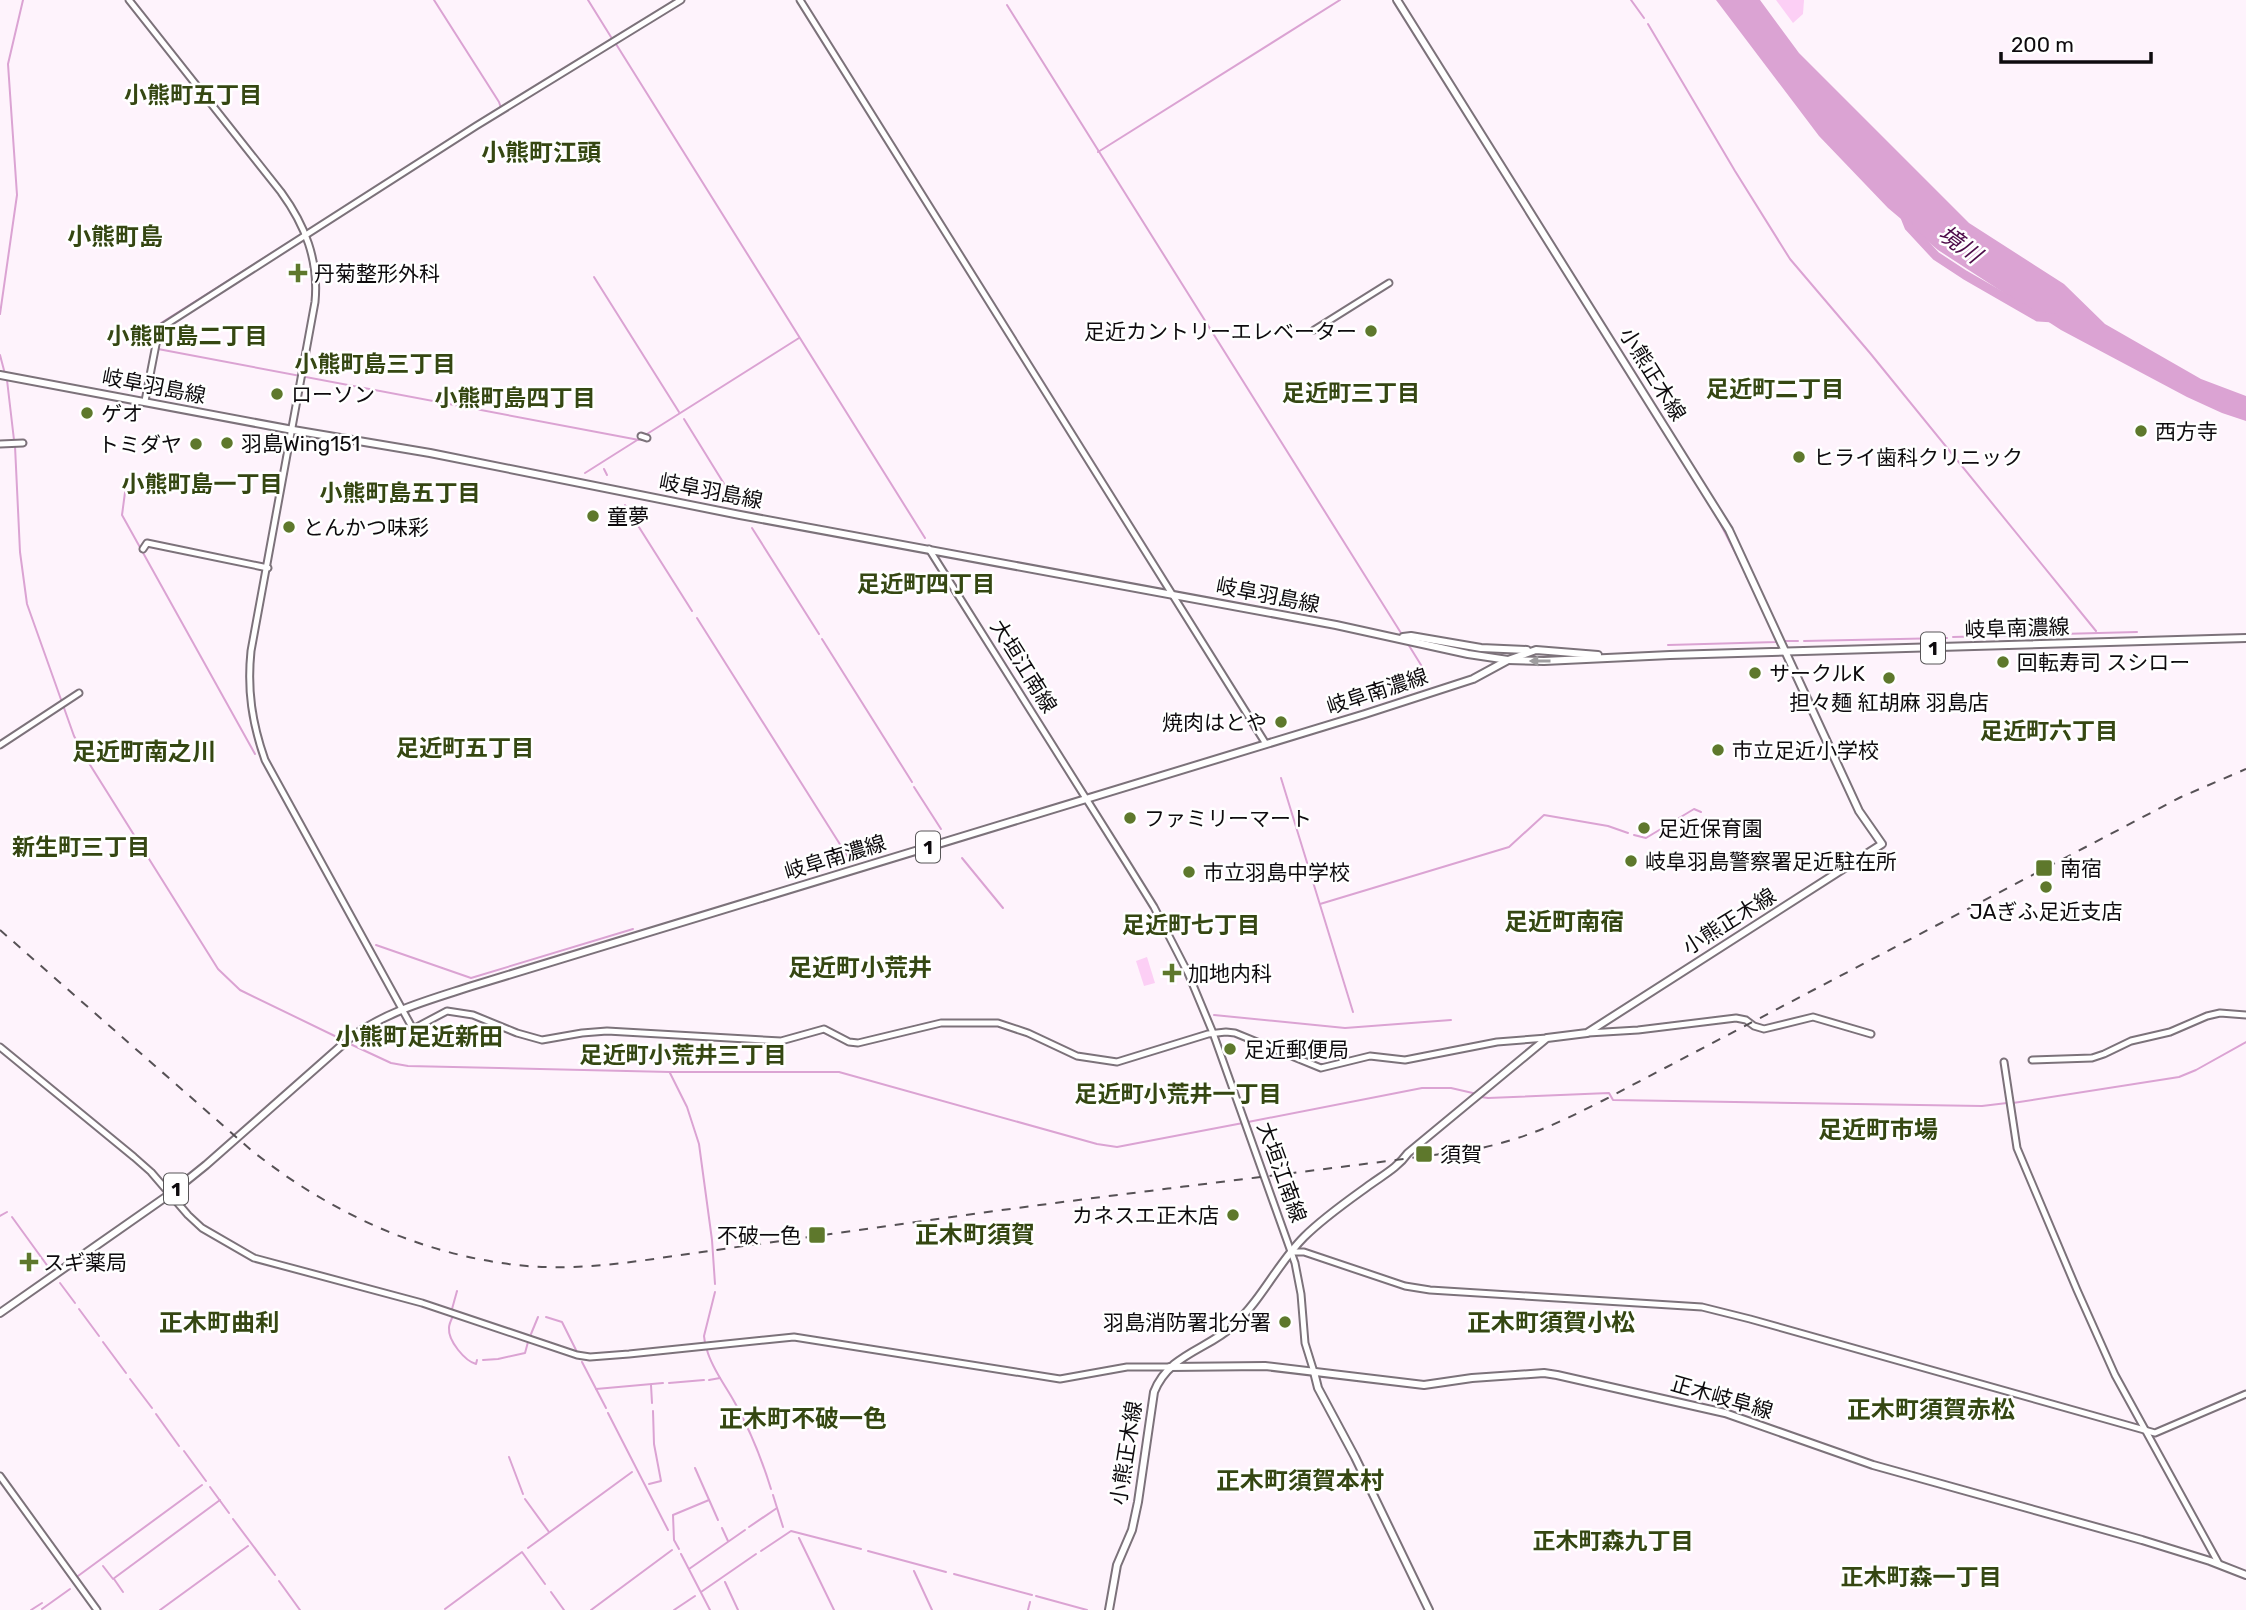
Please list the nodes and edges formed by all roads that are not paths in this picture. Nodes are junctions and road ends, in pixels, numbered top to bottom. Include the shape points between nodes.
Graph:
1 (129, 0) edge
2 (681, 0) edge
3 (800, 0) edge
4 (1398, 0) edge
5 (306, 236) junction
6 (1389, 283) dead end
7 (1314, 330) dead end
8 (0, 375) edge
9 (145, 401) junction
10 (293, 430) junction
11 (22, 443) dead end
12 (0, 444) edge
13 (143, 549) dead end
14 (929, 549) junction
15 (268, 568) junction
16 (1173, 595) junction
17 (1397, 637) junction
18 (2246, 638) edge
19 (1536, 650) junction
20 (1786, 652) junction
21 (1620, 656) junction
22 (1508, 660) junction
23 (79, 693) dead end
24 (1266, 744) junction
25 (0, 745) edge
26 (1087, 798) junction
27 (402, 1009) junction
28 (2246, 1014) edge
29 (1213, 1033) junction
30 (1587, 1033) junction
31 (1871, 1034) dead end
32 (1547, 1038) junction
33 (0, 1046) edge
34 (2032, 1060) dead end
35 (2004, 1062) dead end
36 (170, 1194) junction
37 (1292, 1252) junction
38 (0, 1313) edge
39 (1170, 1367) junction
40 (1314, 1372) junction
41 (2246, 1394) edge
42 (2148, 1432) junction
43 (0, 1476) edge
44 (2219, 1564) junction
45 (2246, 1575) edge
46 (97, 1610) edge
47 (1109, 1610) edge
48 (1429, 1610) edge

1 - 5 street via 281,192
2 - 5 street
3 - 16 street
4 - 20 main road, 小熊正木線 via 1729,530
5 - 9 street via 159,329
5 - 10 street via 316,292
6 - 7 street
8 - 9 main road, 岐阜羽島線
9 - 10 main road, 岐阜羽島線
10 - 14 main road, 岐阜羽島線
10 - 15 street
11 - 12 street
13 - 15 street via 147,544
14 - 16 main road, 岐阜羽島線
14 - 26 street, 大垣江南線
15 - 27 street via 249,672 256,737 277,784
16 - 17 main road, 岐阜羽島線
16 - 24 street
17 - 19 main road, 岐阜羽島線
17 - 22 main road, 岐阜羽島線
18 - 20 main road, 岐阜南濃線 / 1
19 - 21 main road, 岐阜南濃線 / 1
19 - 22 main road, 岐阜南濃線 / 1
20 - 21 main road, 岐阜南濃線 / 1
20 - 30 main road, 小熊正木線 via 1859,811 1882,844
21 -> 22 main road, 岐阜南濃線 / 1
22 - 24 main road, 岐阜南濃線 / 1 via 1473,679
23 - 25 street
24 - 26 main road, 岐阜南濃線 / 1
26 - 27 main road, 岐阜南濃線 / 1
26 - 29 street, 大垣江南線 via 1154,908
27 - 29 street via 413,1029 447,1011 473,1015 542,1040 607,1031 781,1041 824,1029 858,1043 941,1023 998,1023 1077,1056 1117,1062
27 - 36 main road, 岐阜南濃線 / 1 via 350,1038
28 - 34 street via 2207,1016 2092,1058
29 - 32 street via 1235,1033 1321,1068 1370,1056 1405,1060 1497,1042
29 - 37 street, 大垣江南線
30 - 31 street via 1736,1018 1764,1029 1813,1017
30 - 32 main road, 小熊正木線
32 - 37 main road, 小熊正木線 via 1408,1153 1401,1164 1312,1230
33 - 36 street via 134,1157
35 - 42 street via 2017,1148 2115,1375
36 - 38 main road, 1
36 - 39 street via 202,1228 254,1258 425,1303 577,1355 794,1337 1060,1379 1127,1367
37 - 39 main road, 小熊正木線 via 1233,1326
37 - 40 street, 大垣江南線 via 1305,1343
37 - 42 street via 1430,1290 1702,1307
39 - 40 main road, 正木岐阜線 via 1265,1366
39 - 47 main road, 小熊正木線 via 1154,1392 1138,1502 1117,1565
40 - 44 main road, 正木岐阜線 via 1424,1385 1544,1373 1617,1387 1725,1413 1873,1465
40 - 48 main road, 大垣江南線
41 - 42 street
42 - 44 street
43 - 46 street
44 - 45 main road, 正木岐阜線

